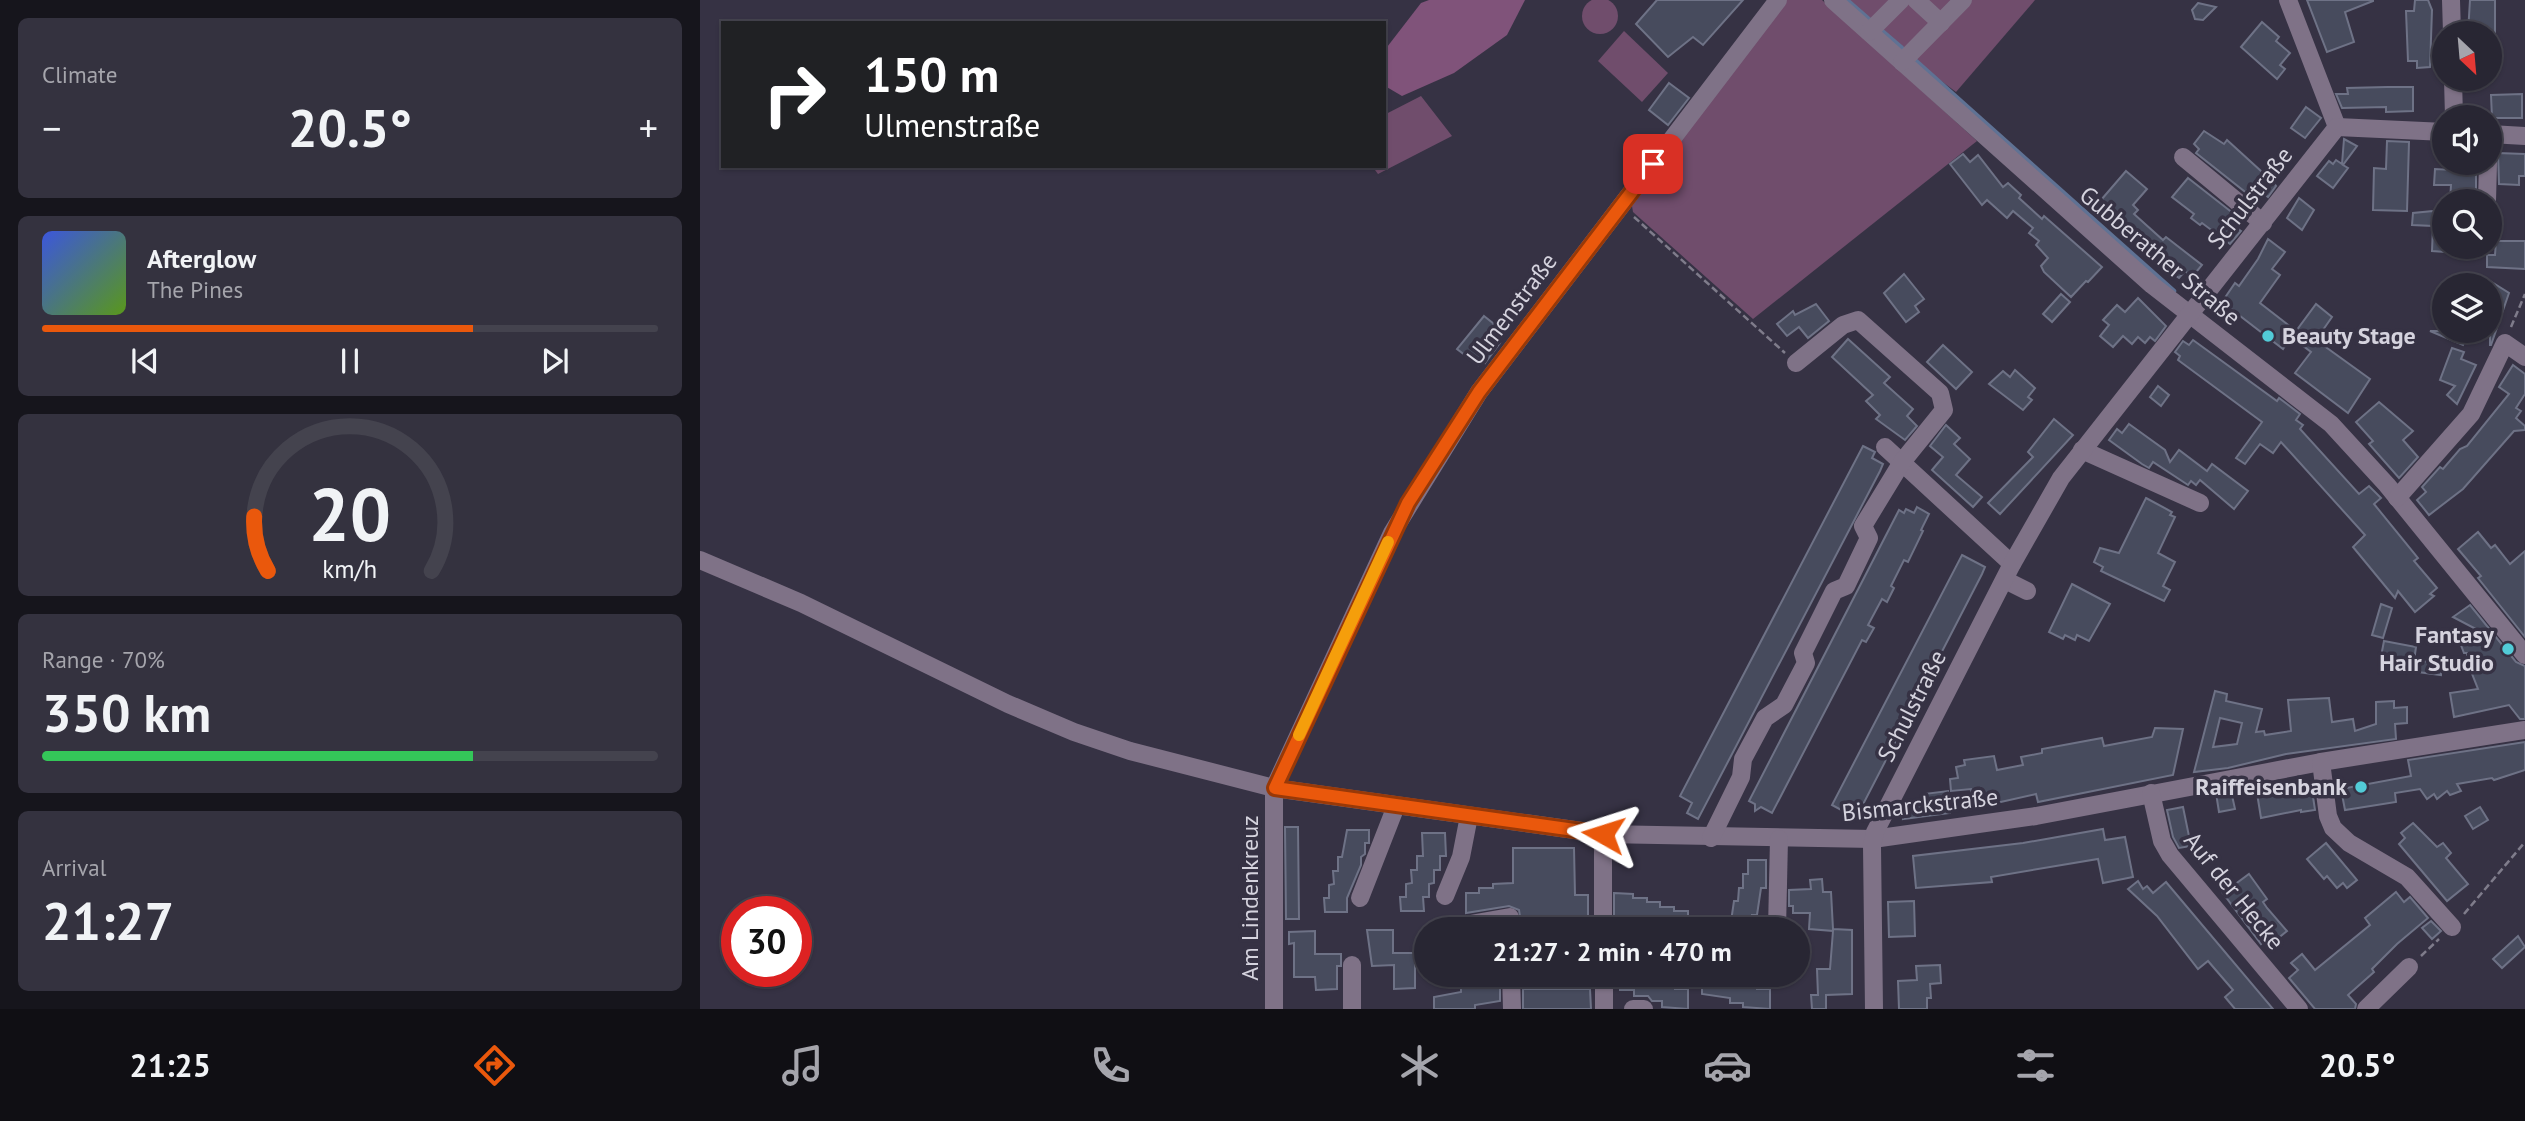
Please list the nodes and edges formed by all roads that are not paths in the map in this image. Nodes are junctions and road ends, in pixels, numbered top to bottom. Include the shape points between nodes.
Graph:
1 (1778, 0) edge
2 (1833, 0) edge
3 (1901, 0) edge
4 (1916, 0) edge
5 (1963, 0) edge
6 (2288, 0) edge
7 (2451, 0) edge
8 (2452, 21) edge
9 (1941, 23) junction
10 (1869, 32) junction
11 (1902, 62) junction
12 (2337, 127) junction
13 (2432, 131) edge
14 (2502, 135) edge
15 (2525, 136) edge
16 (2183, 157) dead end
17 (2263, 222) junction
18 (2188, 315) junction
19 (2525, 357) edge
20 (1796, 363) road end
21 (1885, 447) dead end
22 (2082, 450) junction
23 (1902, 462) junction
24 (2397, 498) junction
25 (2200, 503) dead end
26 (700, 560) edge
27 (2009, 572) junction
28 (2027, 591) dead end
29 (2525, 655) edge
30 (2525, 730) edge
31 (2321, 762) junction
32 (1275, 788) junction
33 (2151, 793) junction
34 (1396, 806) junction
35 (1469, 816) junction
36 (1603, 834) junction
37 (1710, 838) junction
38 (1779, 839) junction
39 (1873, 839) junction
40 (1445, 896) dead end
41 (1360, 898) dead end
42 (1603, 917) edge
43 (1777, 917) edge
44 (2452, 927) road end
45 (1352, 965) dead end
46 (2409, 967) road end
47 (1511, 987) edge
48 (1604, 987) edge
49 (1274, 1009) edge
50 (1352, 1009) edge
51 (1512, 1009) edge
52 (1604, 1009) edge
53 (1633, 1009) edge
54 (1644, 1009) edge
55 (1874, 1009) edge
56 (2299, 1009) edge
57 (2366, 1009) edge

1 - 32 street, Ulmenstraße via 1479,392 1408,503
2 - 10 street, Gubberather Straße
3 - 10 street
4 - 9 street
5 - 9 street
6 - 12 street
7 - 8 street
9 - 11 street
10 - 11 street, Gubberather Straße
11 - 18 street, Gubberather Straße
12 - 13 street
12 - 17 street, Schulstraße
14 - 15 street
16 - 17 street
17 - 18 street, Schulstraße
18 - 22 street, Schulstraße
18 - 24 street, Gubberather Straße via 2320,414
19 - 24 street via 2505,343 2472,414
20 - 23 street via 1846,323 1858,320 1927,380 1942,396 1944,410
21 - 23 street
22 - 25 street
22 - 27 street, Schulstraße via 2061,478
23 - 27 street
23 - 37 street via 1863,526 1869,538 1846,586 1834,592 1803,653 1806,663 1784,705 1765,718 1743,759 1741,778
24 - 29 street, Gubberather Straße
26 - 32 street, Bismarckstraße via 1074,732 1167,762
27 - 28 street
27 - 39 street, Schulstraße
30 - 31 street, Bismarckstraße
31 - 33 street, Bismarckstraße
31 - 44 street via 2333,828 2349,843 2407,877
32 - 34 street, Bismarckstraße
32 - 49 street, Am Lindenkreuz
33 - 39 street, Bismarckstraße via 2036,816
33 - 56 street, Auf der Hecke via 2170,855
34 - 35 street, Bismarckstraße
34 - 41 street
35 - 36 street, Bismarckstraße
35 - 40 street via 1461,857
36 - 37 street, Bismarckstraße
36 - 42 street
37 - 38 street, Bismarckstraße
38 - 39 street, Bismarckstraße
38 - 43 street
39 - 55 street, Schulstraße
45 - 50 street
46 - 57 street
47 - 51 street
48 - 52 street
53 - 54 street

